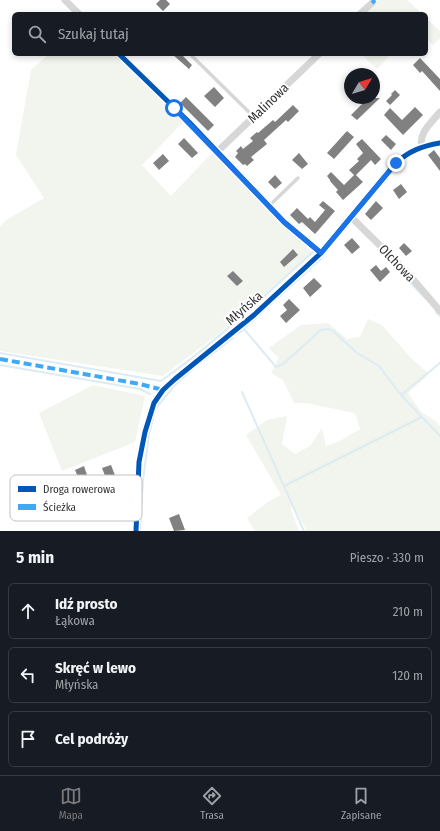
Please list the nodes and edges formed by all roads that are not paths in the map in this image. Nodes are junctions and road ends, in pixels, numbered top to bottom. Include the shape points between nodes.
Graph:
1 (65, 0) edge
2 (372, 3) dead end
3 (77, 12) edge
4 (362, 12) edge
5 (121, 56) edge
6 (192, 56) edge
7 (317, 56) edge
8 (440, 112) edge
9 (254, 117) junction
10 (440, 143) edge
11 (422, 147) junction
12 (218, 152) junction
13 (298, 178) dead end
14 (269, 206) junction
15 (351, 217) junction
16 (321, 253) junction
17 (440, 311) edge
18 (138, 475) edge

1 - 3 street
2 - 4 street
5 - 12 street
6 - 9 lane
7 - 9 street, Malinowa
8 - 11 street via 424,130 420,142
9 - 12 street, Malinowa
10 - 11 street, Młyńska
11 - 15 street, Młyńska via 411,151 396,163
12 - 14 street
13 - 14 lane
14 - 16 street
15 - 16 street, Młyńska
15 - 17 street, Olchowa via 406,272
16 - 18 street, Młyńska via 254,315 163,390 154,403 145,432

